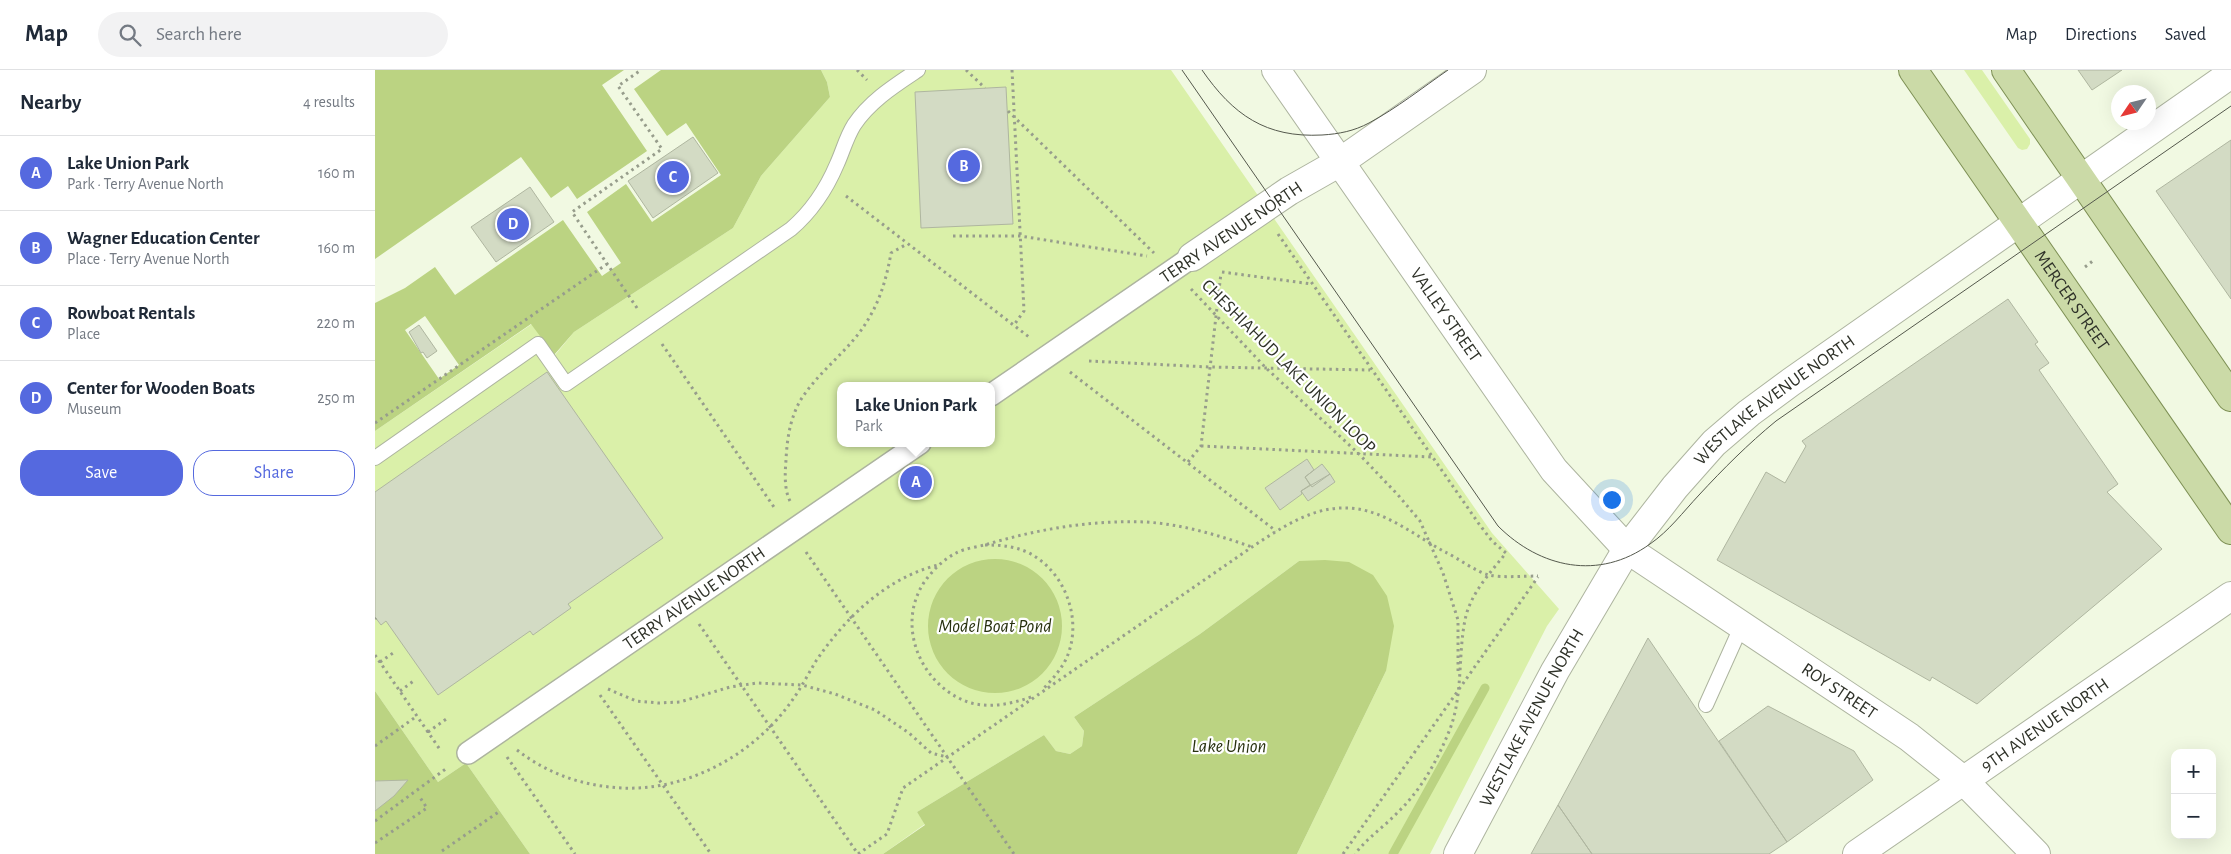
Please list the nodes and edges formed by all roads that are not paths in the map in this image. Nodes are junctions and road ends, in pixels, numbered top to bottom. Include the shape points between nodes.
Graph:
1 (918, 70) edge
2 (1277, 70) edge
3 (1471, 70) edge
4 (1913, 70) edge
5 (2006, 70) edge
6 (2231, 74) edge
7 (1340, 162) junction
8 (2080, 179) junction
9 (2018, 223) junction
10 (1177, 263) joint
11 (995, 392) edge
12 (2231, 397) edge
13 (914, 447) edge
14 (375, 458) edge
15 (2231, 530) edge
16 (1627, 549) junction
17 (2231, 596) edge
18 (1741, 627) junction
19 (1706, 705) dead end
20 (459, 759) road end
21 (1963, 780) junction
22 (1458, 854) edge
23 (1857, 854) edge
24 (2036, 854) edge

1 - 14 lane via 866,109 844,144 822,195 791,229 566,384 538,344
2 - 7 main road, VALLEY STREET
3 - 7 main road, TERRY AVENUE NORTH
4 - 9 main road, MERCER STREET
5 - 8 main road
6 - 8 main road, WESTLAKE AVENUE NORTH
7 - 10 main road, TERRY AVENUE NORTH
7 - 16 main road, VALLEY STREET via 1553,470
8 - 9 main road, WESTLAKE AVENUE NORTH
8 - 12 main road
9 - 15 main road, MERCER STREET
9 - 16 main road, WESTLAKE AVENUE NORTH via 1749,413 1713,443
10 - 11 street, TERRY AVENUE NORTH
13 - 20 street, TERRY AVENUE NORTH
16 - 18 main road, ROY STREET
16 - 22 main road, WESTLAKE AVENUE NORTH via 1555,672
17 - 21 main road, 9TH AVENUE NORTH
18 - 19 lane
18 - 21 main road, ROY STREET via 1909,737
21 - 23 main road, 9TH AVENUE NORTH
21 - 24 main road, ROY STREET

